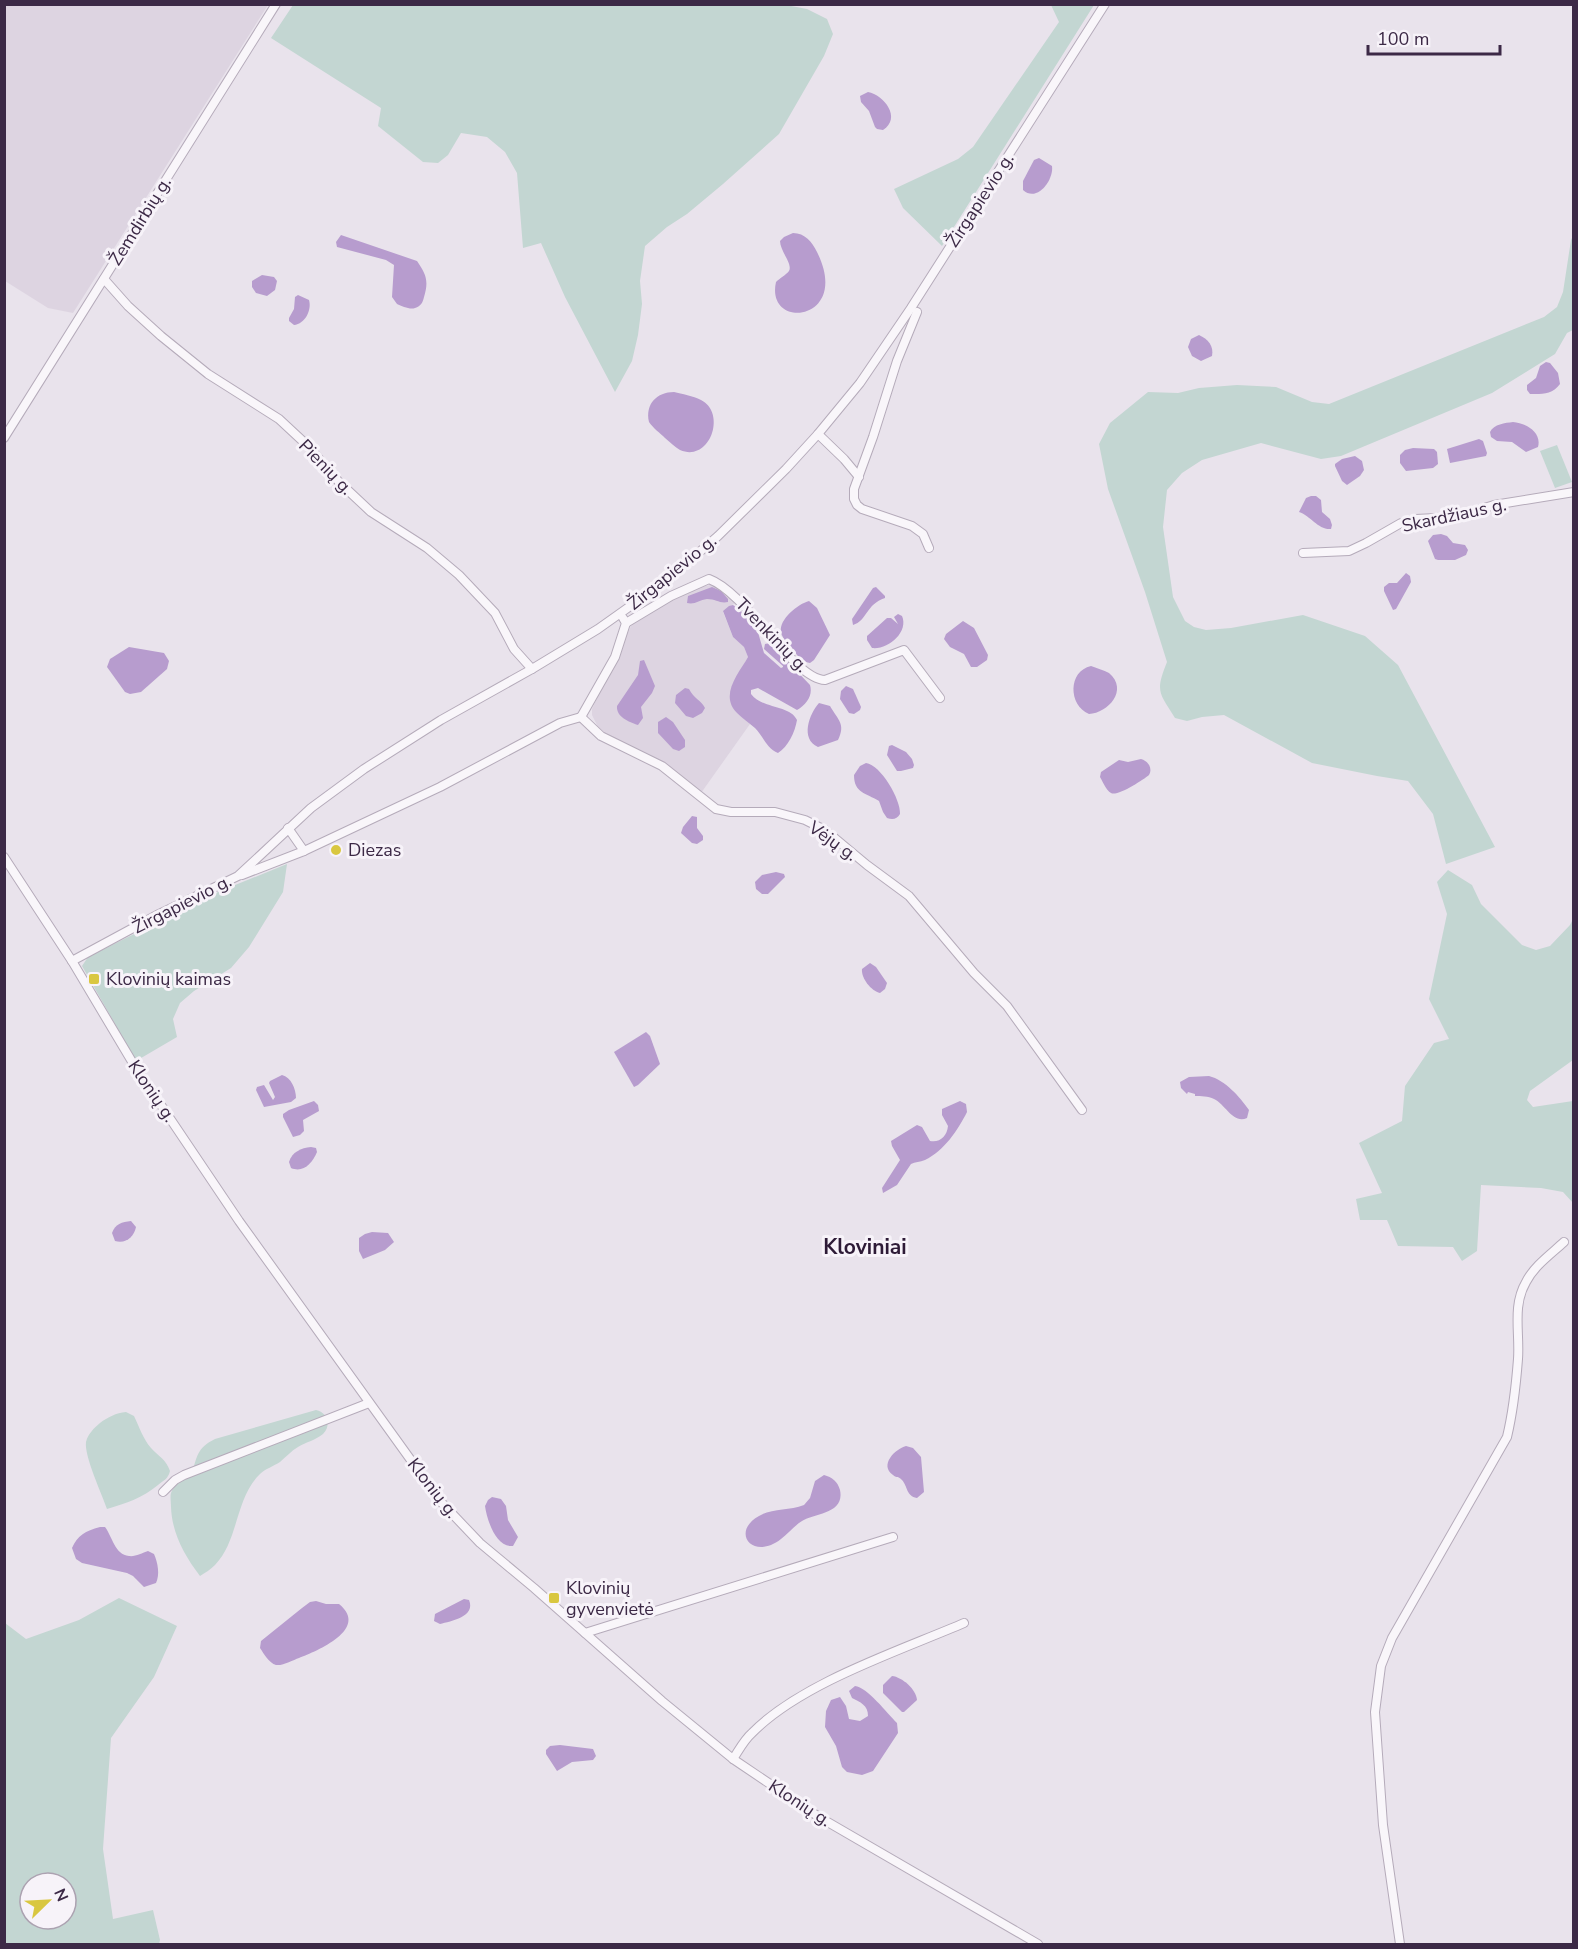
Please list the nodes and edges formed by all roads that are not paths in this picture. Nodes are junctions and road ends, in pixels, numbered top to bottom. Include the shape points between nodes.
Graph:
1 (276, 4) edge
2 (1105, 4) edge
3 (104, 279) junction
4 (917, 312) dead end
5 (818, 434) junction
6 (4, 438) edge
7 (859, 477) junction
8 (1574, 492) edge
9 (929, 548) dead end
10 (1303, 553) dead end
11 (621, 614) junction
12 (626, 623) junction
13 (532, 669) junction
14 (940, 698) dead end
15 (581, 717) junction
16 (288, 828) junction
17 (304, 851) junction
18 (4, 857) edge
19 (238, 876) junction
20 (72, 961) junction
21 (1082, 1110) dead end
22 (1564, 1242) dead end
23 (369, 1403) junction
24 (163, 1492) dead end
25 (893, 1537) dead end
26 (964, 1623) dead end
27 (585, 1633) junction
28 (733, 1759) junction
29 (1038, 1944) edge
30 (1400, 1944) edge

1 - 3 street, Žemdirbių g.
2 - 5 street, Žirgapievio g. via 881,353
3 - 6 street, Žemdirbių g.
3 - 13 street, Pienių g. via 128,306 208,374 279,420 371,512 427,548 459,575 495,613 514,649
4 - 7 street
5 - 7 street
5 - 11 street, Žirgapievio g. via 718,536
7 - 9 street via 854,489 856,504 912,526 923,534
8 - 10 street, Skardžiaus g. via 1494,505 1455,517 1416,519 1349,551
11 - 12 street
11 - 13 street, Žirgapievio g.
12 - 14 street, Tvenkinių g. via 709,579 738,599 817,680 904,650
12 - 15 street via 615,657
13 - 16 street, Žirgapievio g. via 407,741
15 - 17 street via 560,723 440,787
15 - 21 street, Vėjų g. via 601,736 662,766 716,809 775,812 825,830 909,896 1007,1006
16 - 17 street
16 - 19 street, Žirgapievio g.
17 - 19 street
18 - 20 street, Klonių g.
19 - 20 street, Žirgapievio g.
20 - 23 street, Klonių g. via 134,1065
22 - 30 street via 1526,1281 1517,1304 1518,1357 1507,1437 1392,1638 1381,1666 1375,1712 1383,1825
23 - 24 street via 184,1475
23 - 27 street, Klonių g. via 441,1502 480,1543
25 - 27 street
26 - 28 street via 798,1698 750,1734
27 - 28 street, Klonių g.
28 - 29 street, Klonių g. via 819,1817

